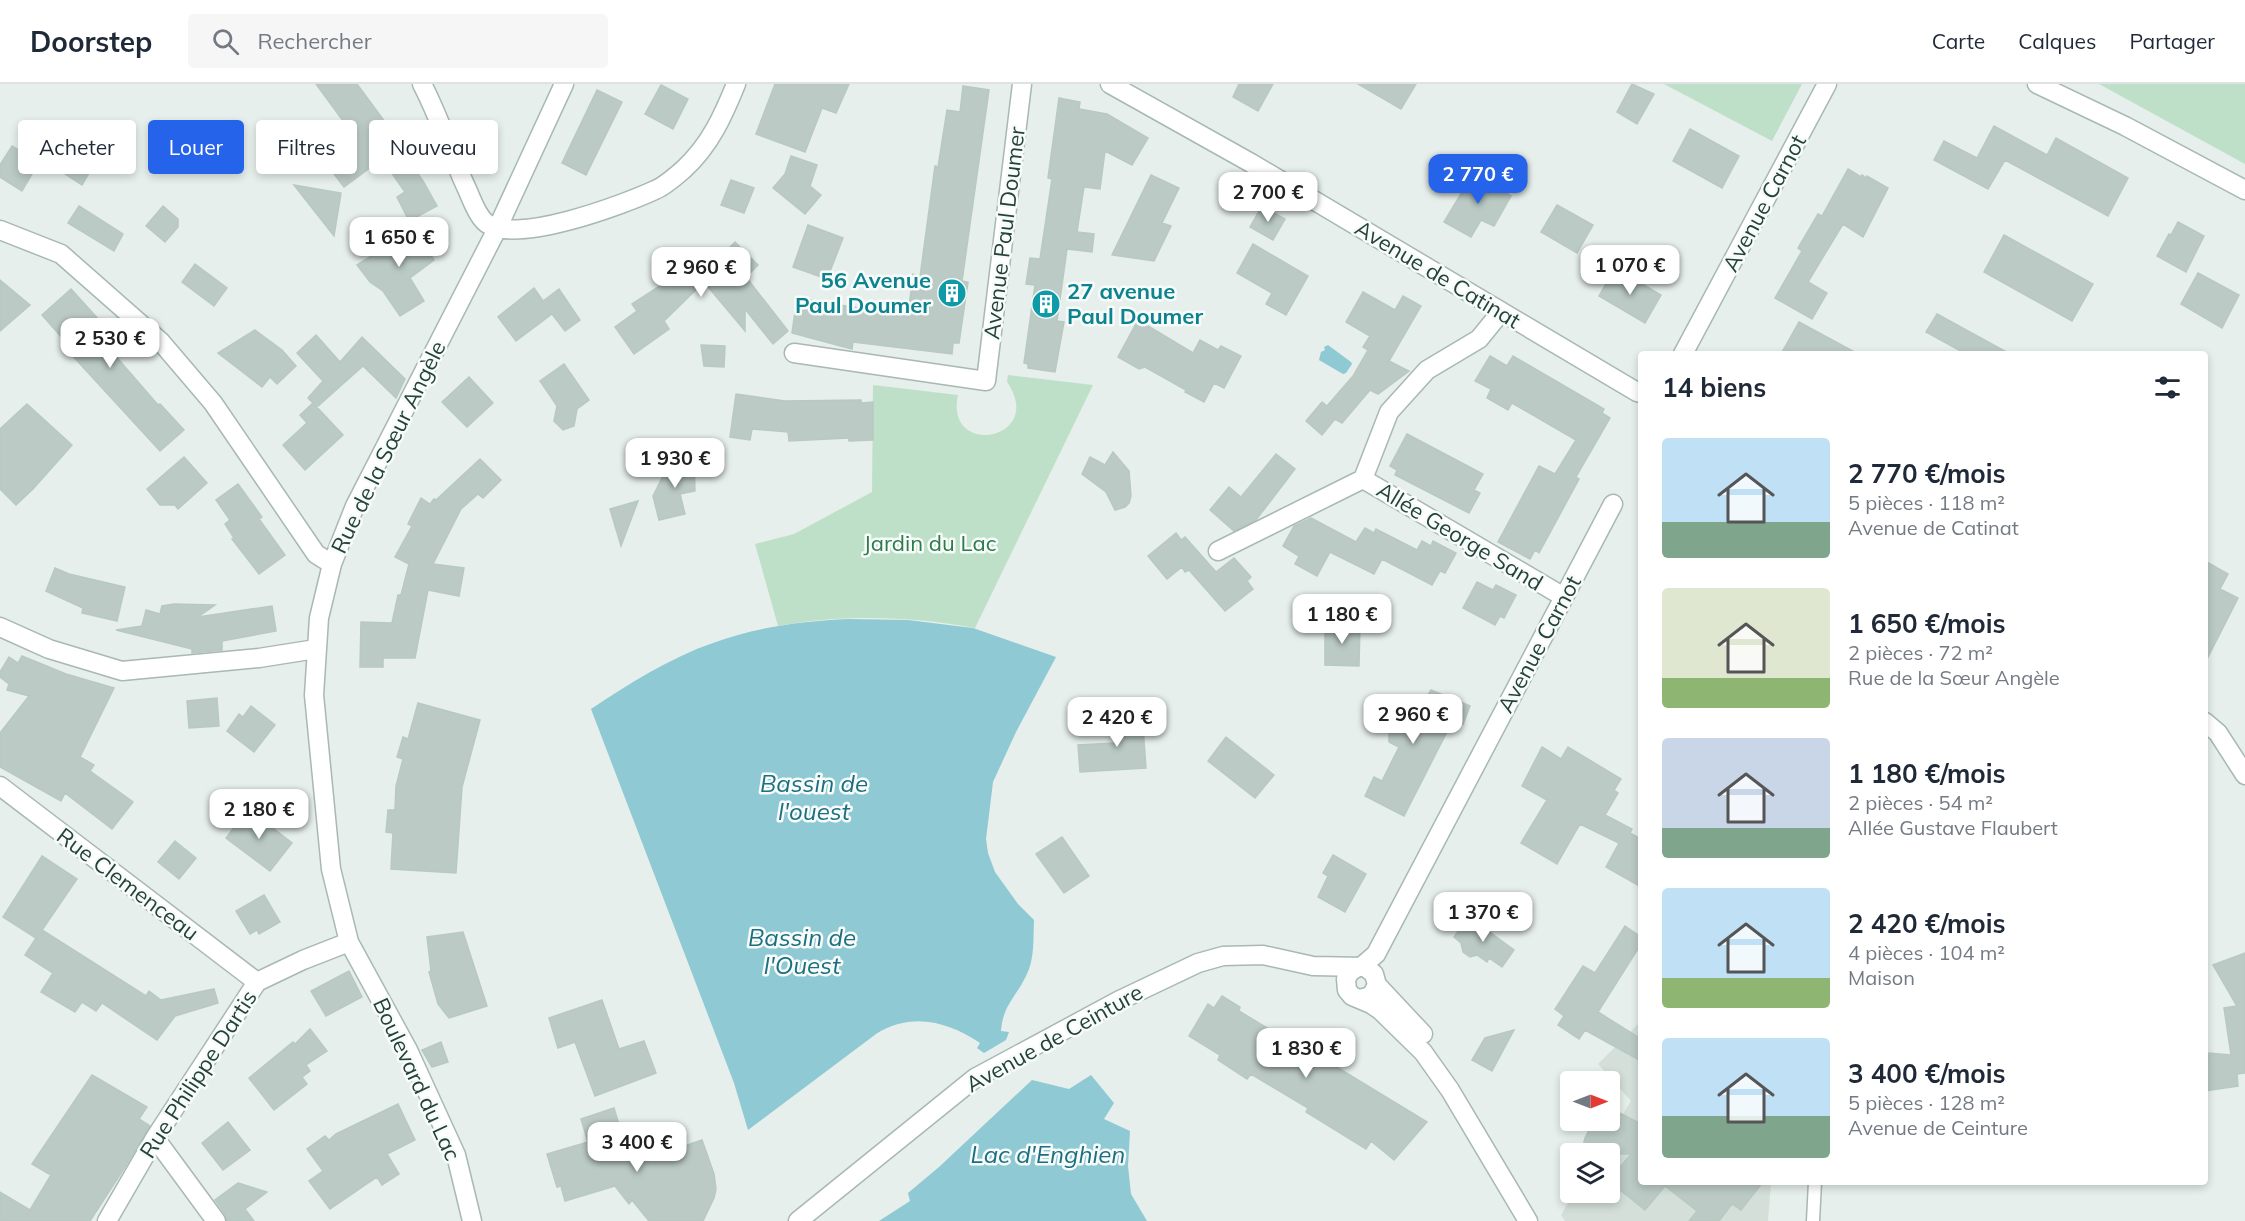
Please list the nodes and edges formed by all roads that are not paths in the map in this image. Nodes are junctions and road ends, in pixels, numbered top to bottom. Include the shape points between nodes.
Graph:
1 (422, 84) edge
2 (564, 84) edge
3 (736, 84) edge
4 (1022, 84) edge
5 (1110, 84) edge
6 (1827, 84) edge
7 (2037, 84) edge
8 (2245, 190) edge
9 (497, 229) junction
10 (0, 230) edge
11 (1501, 312) junction
12 (1685, 351) edge
13 (794, 353) dead end
14 (1638, 392) edge
15 (1363, 479) junction
16 (1613, 504) dead end
17 (1218, 551) dead end
18 (332, 564) junction
19 (1564, 597) junction
20 (0, 627) edge
21 (316, 649) junction
22 (2208, 725) edge
23 (2245, 775) edge
24 (0, 786) edge
25 (348, 942) junction
26 (1382, 943) junction
27 (1313, 966) junction
28 (1358, 968) junction
29 (256, 982) junction
30 (1377, 984) junction
31 (1354, 996) junction
32 (155, 1138) junction
33 (1815, 1185) edge
34 (107, 1221) edge
35 (216, 1221) edge
36 (472, 1221) edge
37 (798, 1221) edge
38 (1528, 1221) edge
39 (1540, 1221) edge
40 (1813, 1221) edge

1 - 9 street via 477,212 485,223
2 - 9 street, Rue de la Sœur Angèle
3 - 9 street via 711,139 684,169 657,189 592,215 530,228
4 - 13 street, Avenue Paul Doumer via 986,381
5 - 11 street, Avenue de Catinat
6 - 12 street, Avenue Carnot
7 - 8 street
9 - 18 street, Rue de la Sœur Angèle via 356,506
10 - 18 street via 61,254 161,342 213,403 316,554
11 - 14 street, Avenue de Catinat
11 - 15 street, Allée George Sand via 1479,339 1427,370 1389,412
15 - 17 street
15 - 19 street, Allée George Sand
16 - 19 street, Avenue Carnot
18 - 21 street, Rue de la Sœur Angèle
19 - 26 street, Avenue Carnot
20 - 21 street via 49,649 122,671
21 - 25 street, Rue de la Sœur Angèle via 314,695 331,869
22 - 23 street via 2218,733
24 - 29 street, Rue Clemenceau
25 - 29 street, Rue Philippe Dartis
25 - 36 street, Boulevard du Lac via 408,1050 456,1155
26 - 28 street, Avenue Carnot via 1376,954
26 - 30 street, Avenue Carnot
27 - 28 street, Avenue de Ceinture
27 - 31 street, Avenue de Ceinture via 1328,973
27 - 37 street, Avenue de Ceinture via 1263,955 1230,956 1198,963 1157,982 975,1078
28 - 30 street via 1371,971
28 - 31 street via 1346,979 1346,987
29 - 32 street, Rue Philippe Dartis
30 - 31 street via 1371,996
30 - 39 street via 1445,1064
31 - 38 street, Avenue de Ceinture via 1380,1010 1423,1052
32 - 34 street, Rue Philippe Dartis
32 - 35 street
33 - 40 lane

